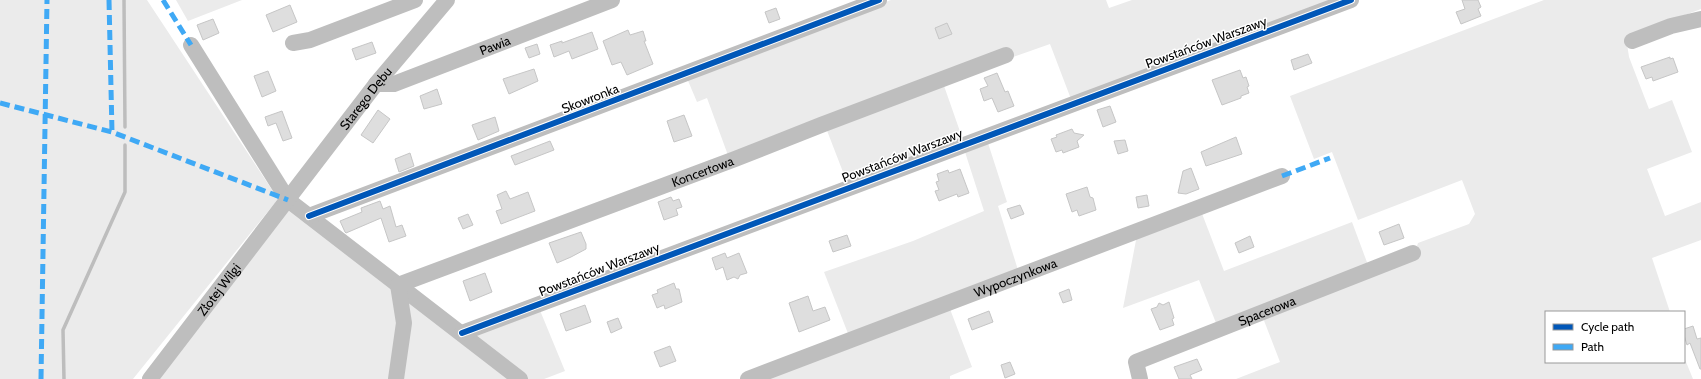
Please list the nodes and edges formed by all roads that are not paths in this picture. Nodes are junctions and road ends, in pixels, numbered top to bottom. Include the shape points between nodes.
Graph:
1 (415, 0) edge
2 (447, 0) edge
3 (612, 0) edge
4 (878, 0) edge
5 (1351, 0) edge
6 (1701, 19) edge
7 (1632, 41) dead end
8 (293, 43) dead end
9 (192, 45) dead end
10 (1006, 55) dead end
11 (376, 84) junction
12 (1282, 176) dead end
13 (288, 200) junction
14 (309, 216) junction
15 (1413, 253) dead end
16 (398, 285) junction
17 (462, 333) junction
18 (150, 379) edge
19 (396, 379) edge
20 (520, 379) edge
21 (748, 379) edge
22 (1140, 379) edge

1 - 8 street via 310,40
2 - 11 street, Starego Dębu
3 - 11 street, Pawia via 394,84
4 - 14 street, Skowronka
5 - 17 street, Powstańców Warszawy
6 - 7 street via 1671,26
9 - 13 street
10 - 16 street, Koncertowa
11 - 13 street, Starego Dębu
12 - 21 street, Wypoczynkowa
13 - 14 street
13 - 18 street, Złotej Wilgi
14 - 16 street
15 - 22 street, Spacerowa via 1136,362
16 - 17 street
16 - 19 street via 404,323
17 - 20 street

